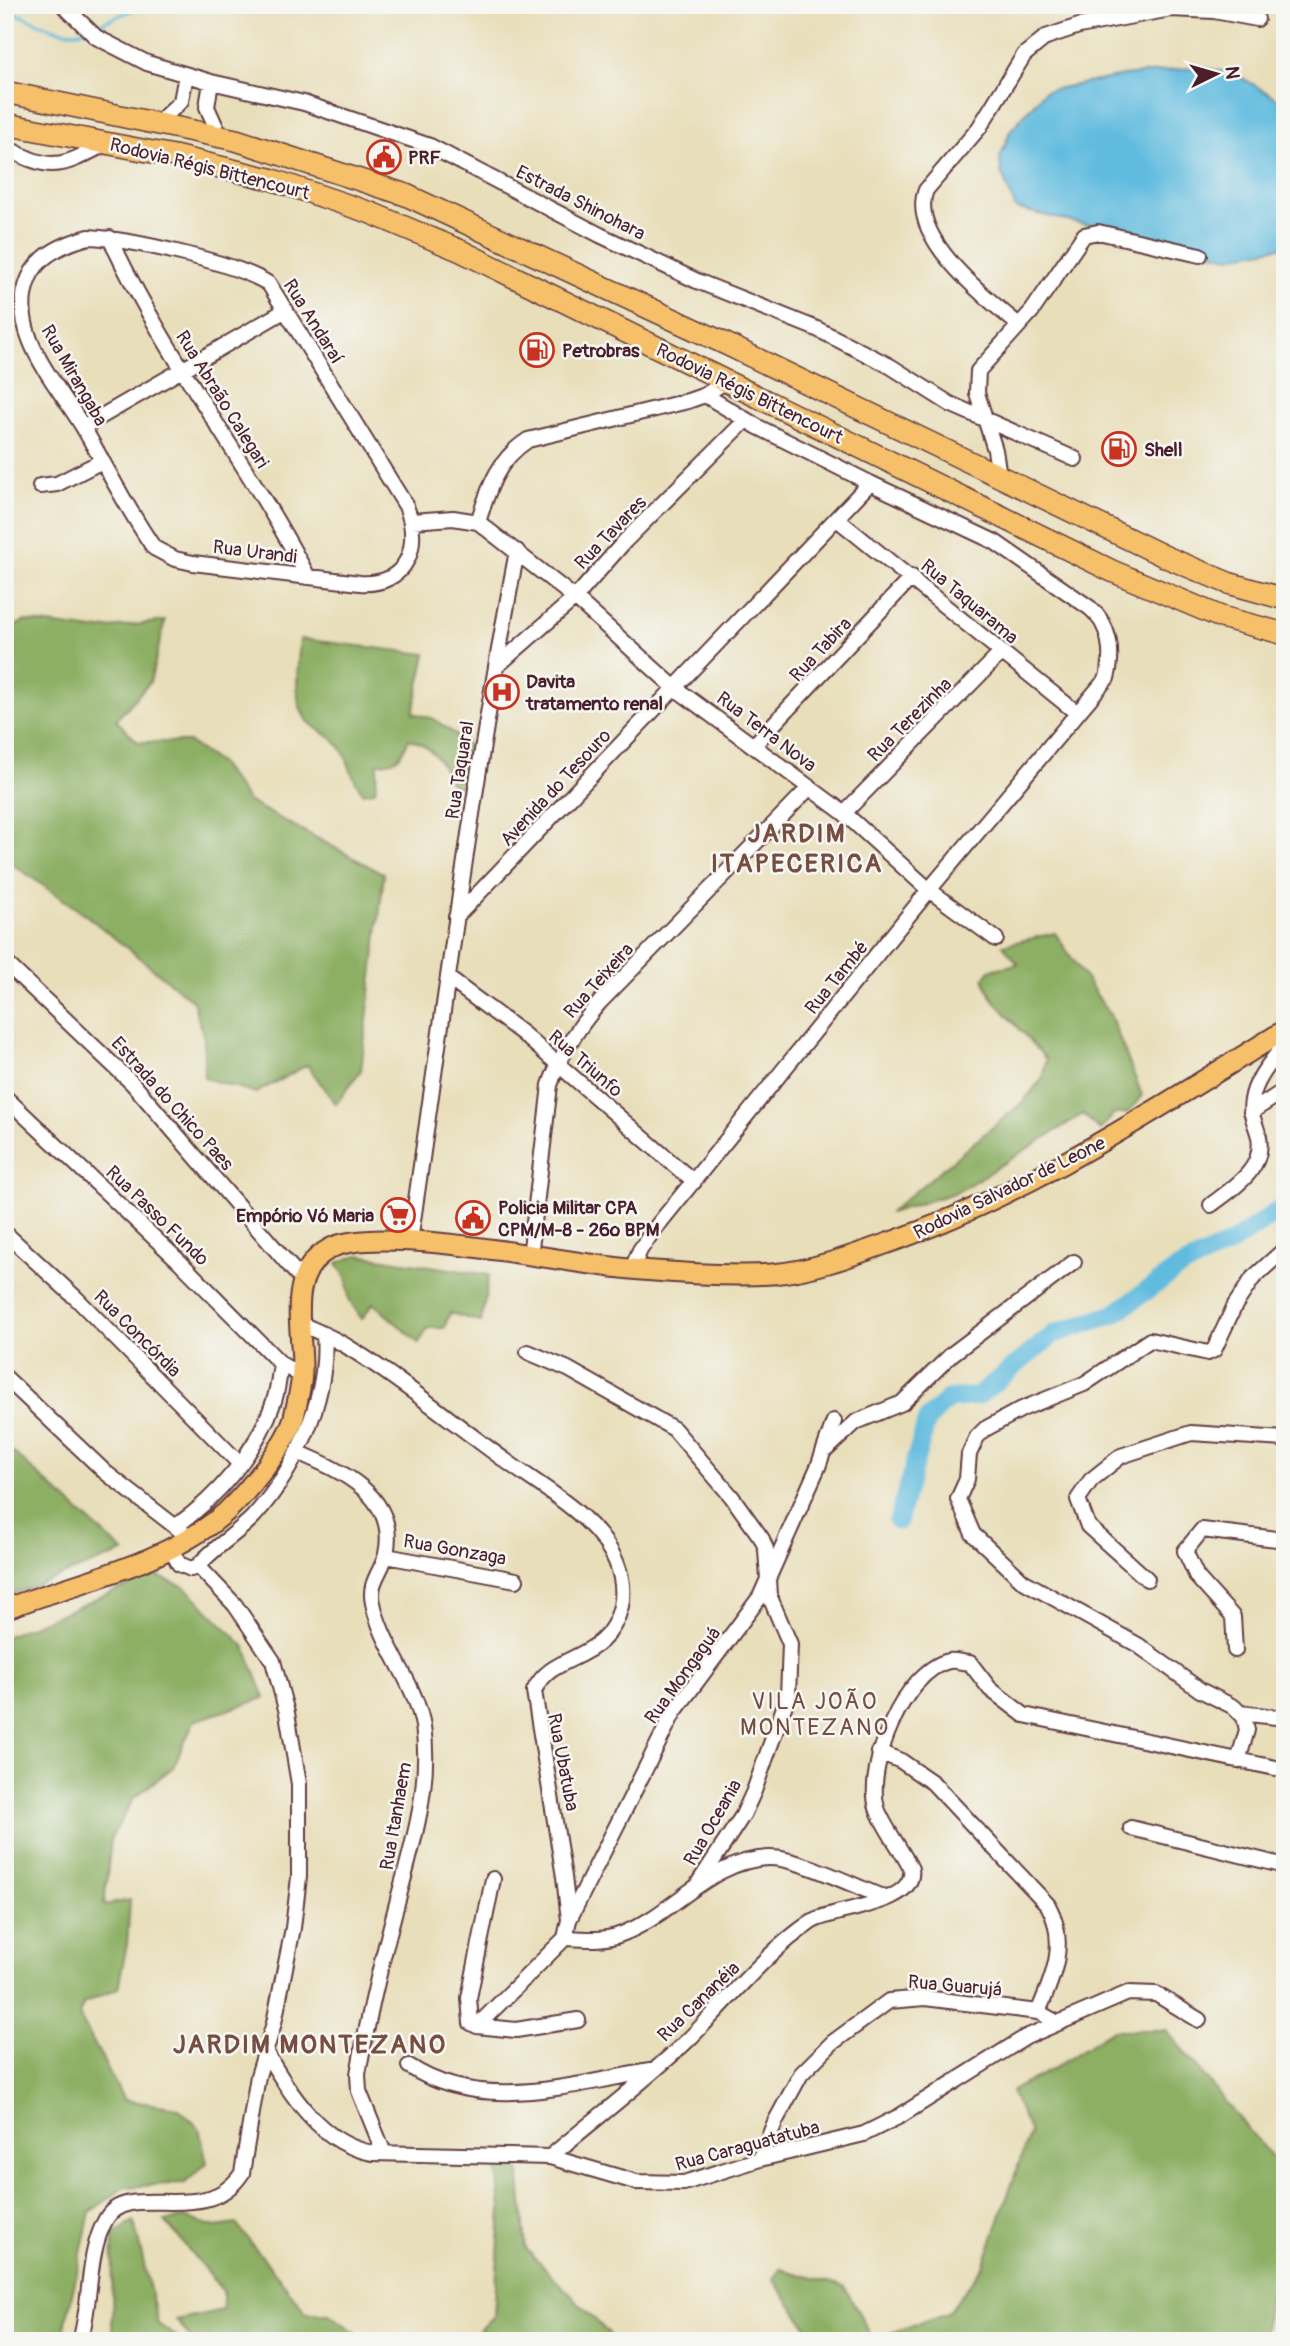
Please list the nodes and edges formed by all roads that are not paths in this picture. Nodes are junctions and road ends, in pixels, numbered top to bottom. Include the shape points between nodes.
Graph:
1 (63, 5) edge
2 (1257, 19) dead end
3 (186, 75) junction
4 (211, 82) junction
5 (5, 92) edge
6 (158, 123) junction
7 (5, 124) edge
8 (220, 136) junction
9 (108, 143) junction
10 (5, 147) edge
11 (110, 238) junction
12 (1200, 255) dead end
13 (286, 310) junction
14 (1019, 326) junction
15 (183, 370) junction
16 (726, 381) junction
17 (705, 395) junction
18 (986, 417) junction
19 (746, 420) junction
20 (83, 427) junction
21 (1075, 459) dead end
22 (102, 461) junction
23 (999, 476) junction
24 (870, 483) junction
25 (40, 486) dead end
26 (837, 519) junction
27 (412, 521) junction
28 (478, 522) junction
29 (517, 551) junction
30 (308, 577) junction
31 (912, 578) junction
32 (575, 598) junction
33 (1285, 599) edge
34 (1248, 627) junction
35 (1285, 634) edge
36 (1285, 643) edge
37 (1001, 653) junction
38 (497, 666) junction
39 (675, 688) junction
40 (1077, 713) junction
41 (754, 745) junction
42 (809, 788) junction
43 (844, 813) junction
44 (929, 890) junction
45 (456, 917) junction
46 (996, 939) dead end
47 (5, 962) edge
48 (448, 978) junction
49 (1285, 1030) edge
50 (1285, 1044) edge
51 (558, 1064) junction
52 (1285, 1090) edge
53 (5, 1097) edge
54 (1251, 1112) junction
55 (694, 1182) junction
56 (1211, 1205) dead end
57 (5, 1233) edge
58 (410, 1241) junction
59 (1285, 1249) edge
60 (530, 1256) junction
61 (1074, 1262) dead end
62 (632, 1269) junction
63 (302, 1280) junction
64 (299, 1323) junction
65 (324, 1335) junction
66 (528, 1352) dead end
67 (281, 1364) junction
68 (302, 1376) junction
69 (5, 1377) edge
70 (834, 1421) dead end
71 (1285, 1439) edge
72 (297, 1452) junction
73 (824, 1452) junction
74 (239, 1463) junction
75 (180, 1539) junction
76 (1285, 1540) edge
77 (386, 1556) junction
78 (194, 1567) junction
79 (1147, 1579) dead end
80 (516, 1580) dead end
81 (767, 1581) junction
82 (5, 1609) edge
83 (1235, 1650) dead end
84 (1240, 1713) junction
85 (1285, 1718) edge
86 (879, 1752) junction
87 (1238, 1761) junction
88 (1285, 1770) edge
89 (1131, 1828) dead end
90 (1285, 1866) edge
91 (494, 1879) dead end
92 (699, 1882) junction
93 (885, 1898) junction
94 (569, 1920) junction
95 (565, 1938) junction
96 (1038, 2012) junction
97 (578, 2020) dead end
98 (1199, 2020) dead end
99 (1056, 2022) junction
100 (477, 2026) junction
101 (265, 2051) junction
102 (409, 2066) dead end
103 (651, 2071) junction
104 (384, 2153) junction
105 (550, 2157) junction
106 (760, 2159) junction
107 (80, 2341) edge

1 - 3 street, Estrada Shinohara via 86,28 129,56
2 - 14 street via 1190,9 1143,13 1058,31 1024,55 979,128 921,201 925,223 938,246
3 - 4 street, Estrada Shinohara
3 - 6 street via 181,101
4 - 8 street via 207,107
4 - 18 street, Estrada Shinohara via 304,103 430,146 622,246 817,329 890,366 950,404
5 - 6 highway, Rodovia Régis Bittencourt
6 - 8 highway, Rodovia Régis Bittencourt
7 - 9 highway, Rodovia Régis Bittencourt
8 - 23 highway, Rodovia Régis Bittencourt via 406,195
9 - 10 street via 66,164 25,158
9 - 16 highway, Rodovia Régis Bittencourt via 270,179 371,213 461,251
11 - 13 street, Rua Andaraí via 257,276 269,284
11 - 15 street, Rua Abraão Calegari
11 - 20 street, Rua Mirangaba via 89,237 55,250 31,273 22,299 26,330
12 - 14 street via 1090,232
13 - 15 street
13 - 27 street, Rua Andaraí
14 - 18 street via 978,371 977,393
15 - 20 street
15 - 30 street, Rua Abraão Calegari
16 - 17 street
16 - 34 highway, Rodovia Régis Bittencourt via 1112,571
17 - 19 street, Rua També
17 - 28 street via 528,440 501,463
18 - 21 street, Estrada Shinohara
18 - 23 street
19 - 24 street, Rua També
19 - 32 street, Rua Tavares
20 - 22 street, Rua Mirangaba
22 - 25 street via 57,484
22 - 30 street, Rua Urandi via 144,533 163,555
23 - 33 highway, Rodovia Régis Bittencourt via 1166,557 1228,583
24 - 26 street, Avenida do Tesouro
24 - 40 street, Rua També via 986,536 1096,613 1111,650 1107,678
26 - 31 street, Rua Taquarama
26 - 39 street, Avenida do Tesouro
27 - 28 street via 453,518
27 - 30 street, Rua Urandi via 414,541 409,554 390,578 377,584
28 - 29 street
29 - 32 street, Rua Terra Nova
29 - 38 street, Rua Taquaral
31 - 37 street, Rua Taquarama
31 - 41 street, Rua Tabira
32 - 38 street, Rua Tavares
32 - 39 street, Rua Terra Nova
34 - 35 highway, Rodovia Régis Bittencourt
34 - 36 highway
37 - 40 street, Rua Taquarama
37 - 43 street, Rua Terezinha
38 - 45 street, Rua Taquaral
39 - 41 street, Rua Terra Nova
39 - 45 street, Avenida do Tesouro
40 - 44 street, Rua També
41 - 42 street, Rua Terra Nova
42 - 43 street, Rua Terra Nova
42 - 51 street, Rua Teixeira via 600,1002
43 - 44 street, Rua Terra Nova
44 - 46 street, Rua Terra Nova
44 - 55 street, Rua També
45 - 48 street, Rua Taquaral
47 - 63 street, Estrada do Chico Paes via 133,1084
48 - 51 street, Rua Triunfo
48 - 58 street, Rua Taquaral
49 - 62 main road, Rodovia Salvador de Leone via 1107,1140 926,1230 803,1269 772,1274
50 - 54 street via 1255,1089
51 - 55 street, Rua Triunfo
51 - 60 street, Rua Teixeira via 546,1107
52 - 54 street
53 - 67 street, Rua Passo Fundo
54 - 56 street via 1260,1139 1254,1167
55 - 62 street, Rua També via 640,1250
57 - 74 street, Rua Concórdia via 77,1298
58 - 60 main road, Rodovia Salvador de Leone
58 - 63 main road, Rodovia Salvador de Leone via 351,1240 313,1261
59 - 84 street via 1253,1278 1234,1305 1214,1350 1208,1353 1150,1340 1084,1384 985,1429 969,1454 967,1479 958,1499 973,1534 1023,1581 1138,1645
60 - 62 main road, Rodovia Salvador de Leone
61 - 73 street, Rua Mongaguá via 951,1354 902,1403 856,1422
63 - 64 main road
64 - 65 street, Rua Ubatuba
64 - 68 main road
65 - 72 street via 320,1384
65 - 94 street, Rua Ubatuba via 379,1366 571,1510 599,1535 617,1563 622,1602 611,1631 590,1651 545,1675 533,1698
66 - 81 street, Rua Oceania via 568,1369 674,1429 762,1539 769,1560
67 - 68 street, Rua Passo Fundo
67 - 74 street via 274,1401
68 - 75 main road via 292,1422 257,1478 225,1513
69 - 75 street
70 - 73 street, Rua Mongaguá
71 - 79 street via 1191,1433 1121,1456 1091,1480 1078,1499 1088,1525
72 - 77 street, Rua Itanhaem via 370,1493 384,1518
72 - 78 street via 265,1503
73 - 81 street, Rua Mongaguá
74 - 75 street
75 - 78 street via 179,1564
75 - 82 main road
76 - 83 street via 1202,1530 1185,1550 1197,1577 1233,1617
77 - 80 street, Rua Gonzaga
77 - 104 street, Rua Itanhaem via 372,1583 372,1602 412,1687 425,1755 410,1853 358,2074 359,2091
78 - 101 street via 235,1605 273,1661 298,1773 295,1915
81 - 92 street, Rua Oceania via 790,1644 788,1696 743,1815
81 - 94 street, Rua Mongaguá via 740,1627 674,1712
84 - 85 street
84 - 87 street via 1247,1730
86 - 87 street via 898,1711 926,1675 948,1661 970,1663 990,1689 1024,1715
86 - 93 street via 875,1773 878,1810 912,1874 904,1888
86 - 96 street via 933,1783 1048,1905 1056,1920 1058,1953
87 - 88 street
89 - 90 street
91 - 100 street via 469,1998 469,2018
92 - 93 street via 752,1861 783,1859
92 - 95 street via 680,1901 619,1935
93 - 103 street, Rua Cananéia via 812,1921
94 - 95 street, Rua Ubatuba
95 - 100 street
96 - 99 street, Rua Guarujá
96 - 106 street, Rua Guarujá via 925,1998 889,2001 832,2043 801,2074
97 - 100 street via 516,2030
98 - 99 street, Rua Caraguatatuba via 1169,2001 1143,1992 1128,1993
99 - 106 street, Rua Caraguatatuba via 887,2124 839,2141
101 - 104 street, Rua Caraguatatuba via 314,2121 355,2149
101 - 107 street via 242,2174 233,2187 208,2200 142,2202 117,2207 107,2216
102 - 103 street via 467,2090 499,2093 545,2090
103 - 105 street, Rua Cananéia
104 - 105 street, Rua Caraguatatuba
105 - 106 street, Rua Caraguatatuba via 626,2180 671,2185 715,2176

